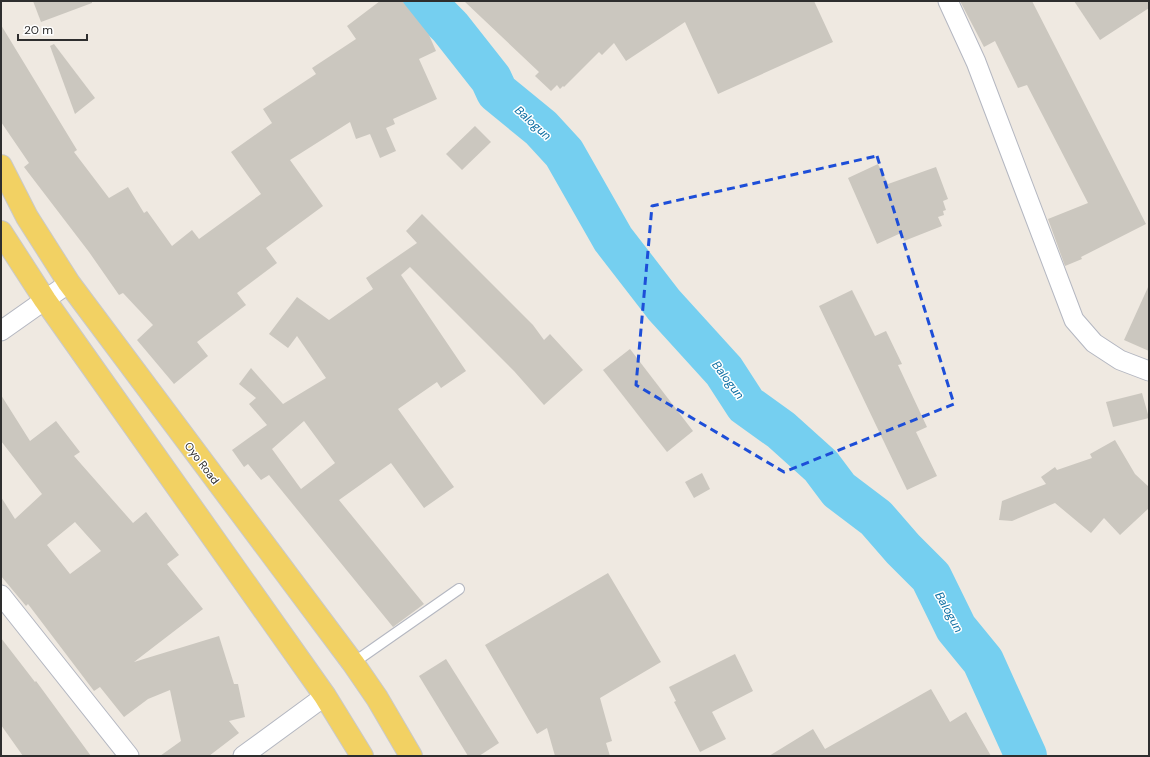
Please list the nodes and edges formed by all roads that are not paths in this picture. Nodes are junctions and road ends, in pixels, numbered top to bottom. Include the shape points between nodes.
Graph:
1 (948, 1) edge
2 (1, 166) edge
3 (1, 232) edge
4 (69, 283) junction
5 (45, 300) junction
6 (1, 331) edge
7 (1149, 372) edge
8 (459, 589) dead end
9 (1, 594) edge
10 (353, 663) junction
11 (325, 696) junction
12 (129, 756) edge
13 (243, 756) edge
14 (362, 756) edge
15 (411, 756) edge

1 - 7 street via 976,62 1074,320 1094,343 1120,360
2 - 4 main road, Oyo Road via 27,217
3 - 5 main road
4 - 5 street
4 - 10 main road, Oyo Road
5 - 6 street
5 - 11 main road
8 - 10 lane
9 - 12 street
10 - 15 main road, Oyo Road
11 - 13 street
11 - 14 main road

